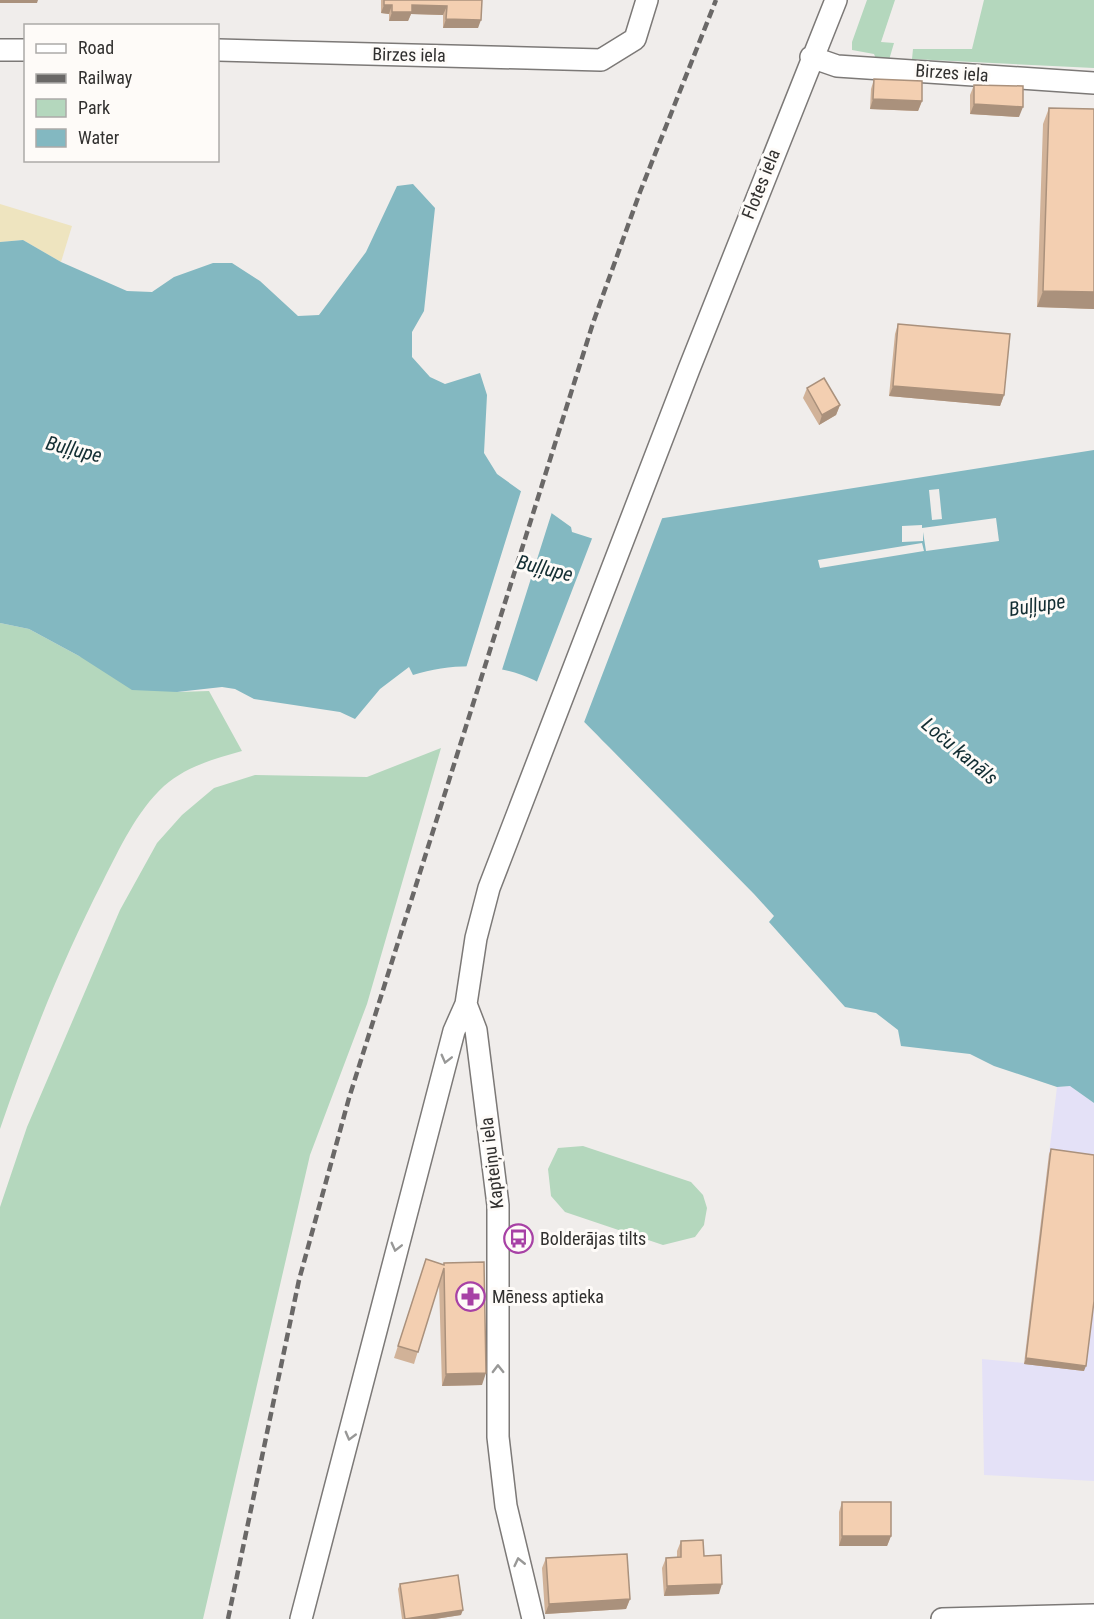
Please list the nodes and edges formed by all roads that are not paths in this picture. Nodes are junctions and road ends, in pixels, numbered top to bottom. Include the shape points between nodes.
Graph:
1 (647, 0) edge
2 (836, 0) edge
3 (0, 50) edge
4 (24, 50) edge
5 (219, 50) edge
6 (812, 57) junction
7 (1094, 83) edge
8 (489, 888) joint
9 (466, 1004) junction
10 (1094, 1615) edge
11 (301, 1619) edge
12 (533, 1619) edge
13 (942, 1619) edge

1 - 5 street, Birzes iela via 635,39 601,60
2 - 6 street, Flotes iela
3 - 4 street
6 - 7 street, Birzes iela via 837,66
6 - 8 street, Flotes iela
8 - 9 street, Kapteiņu iela
9 -> 11 street via 454,1031
12 -> 9 street, Kapteiņu iela via 506,1506 498,1437 498,1205 476,1030
10 - 13 street

